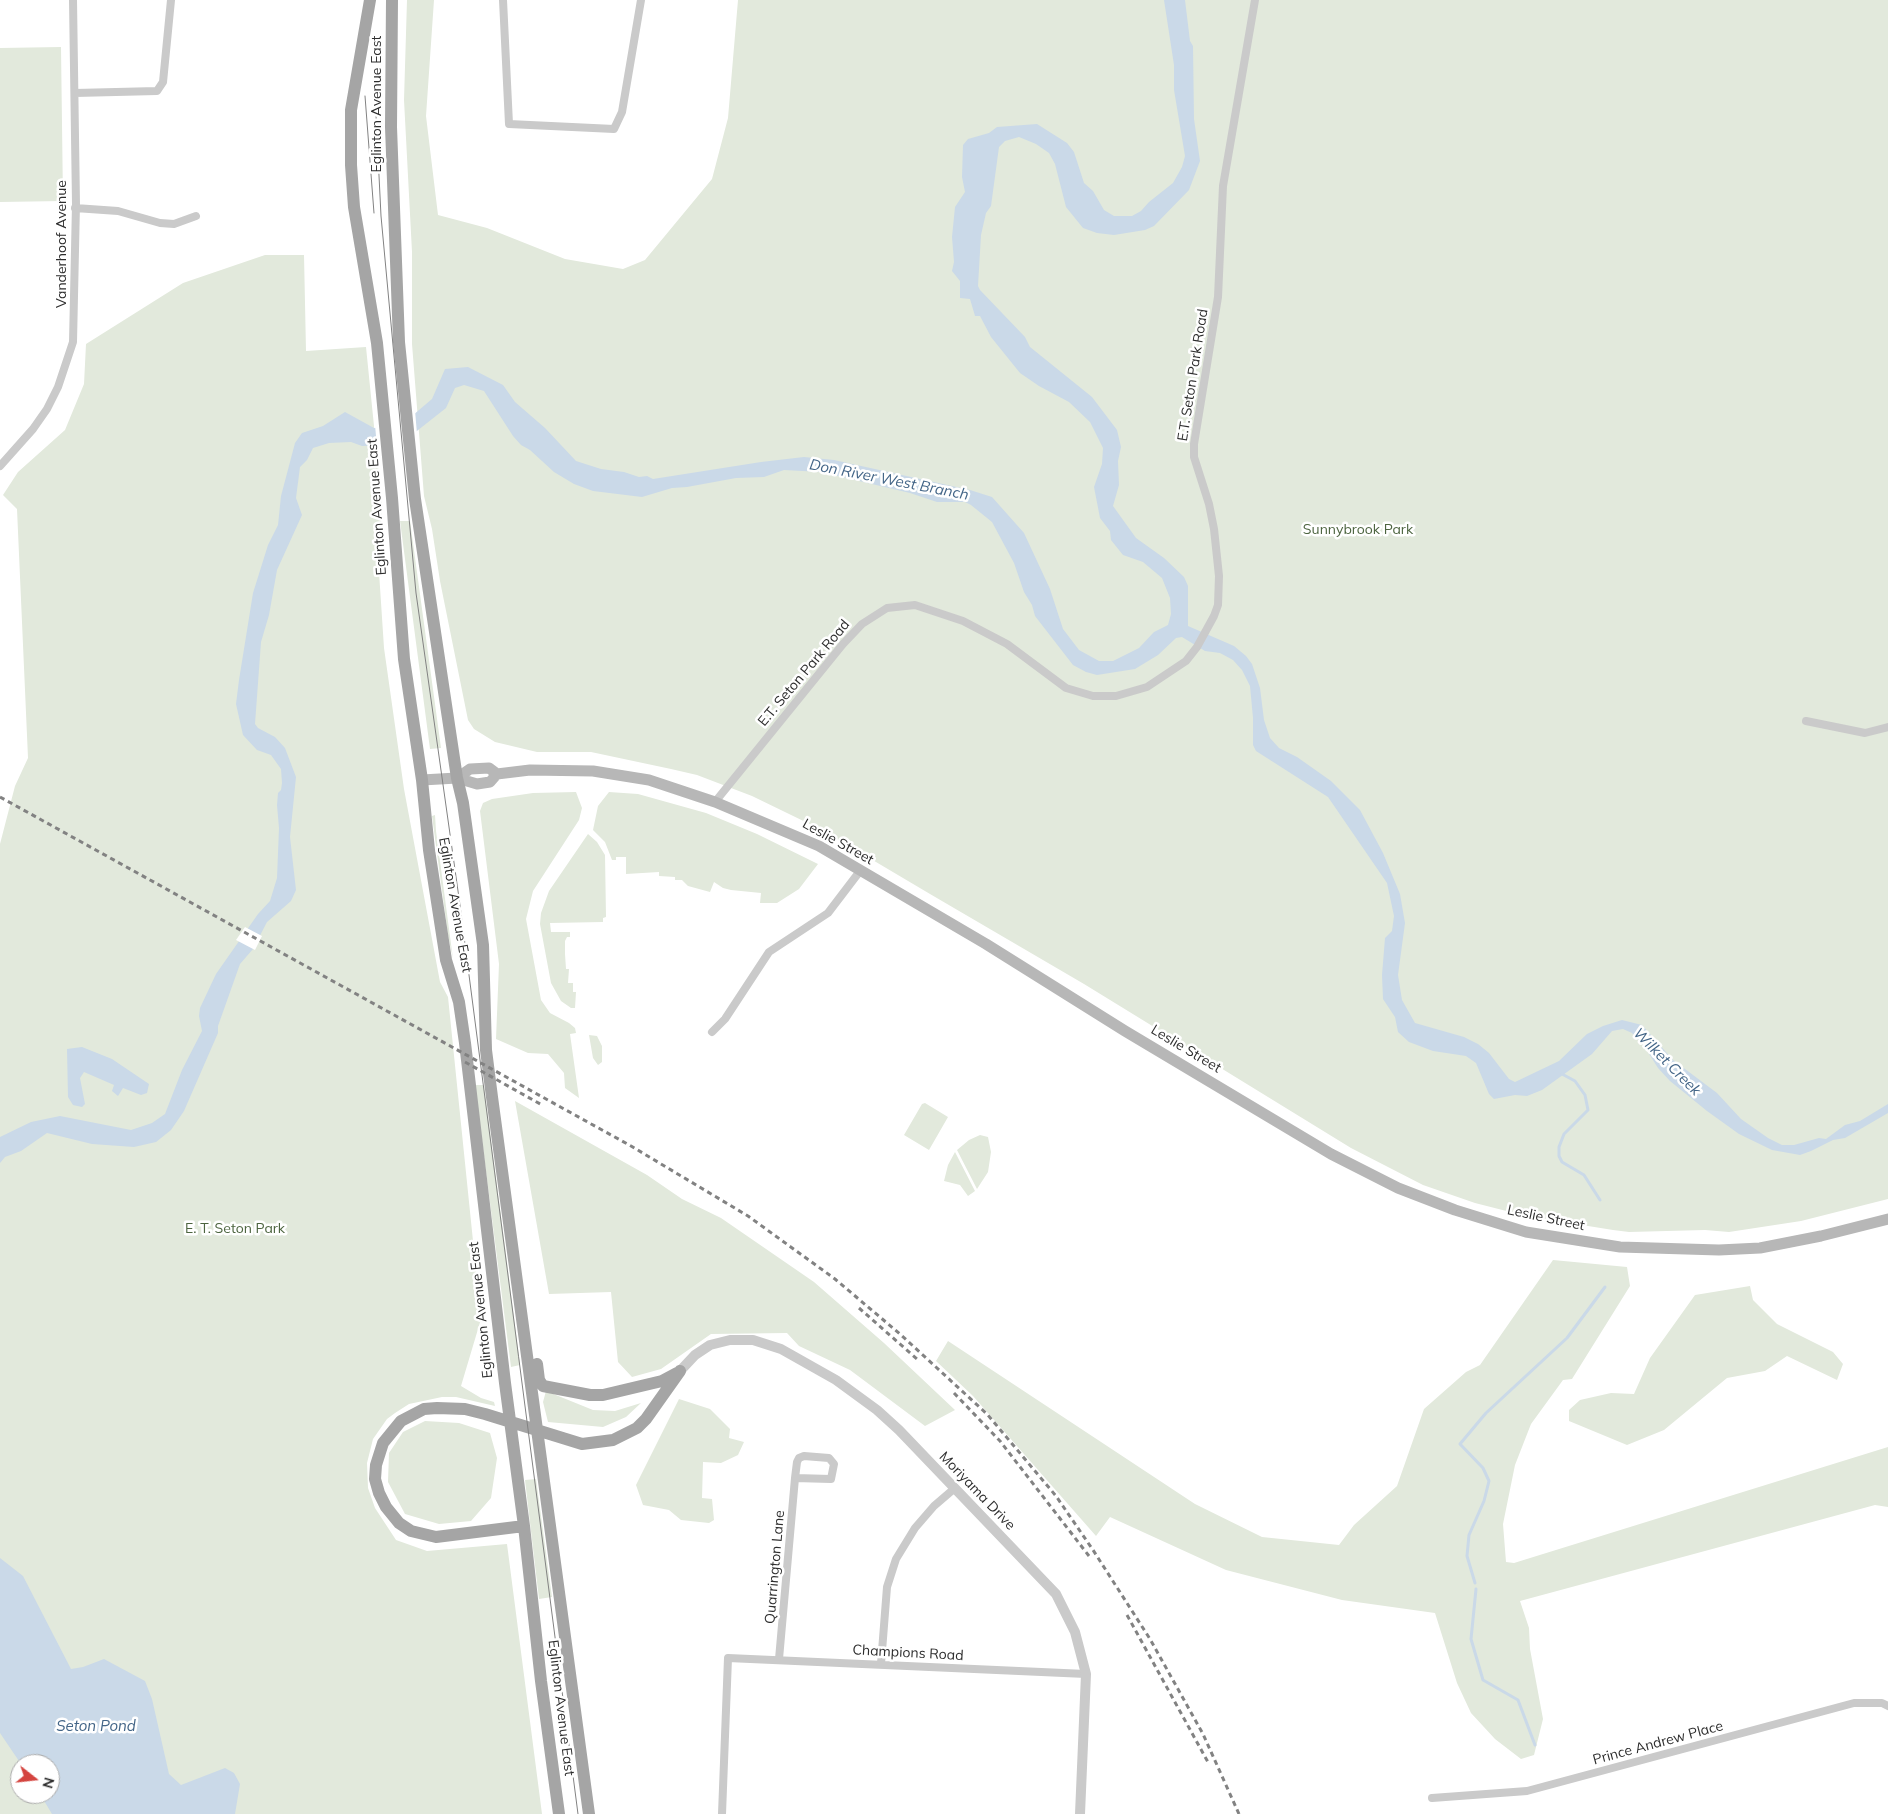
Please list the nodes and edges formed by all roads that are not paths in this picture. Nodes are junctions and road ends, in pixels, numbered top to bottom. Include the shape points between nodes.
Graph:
1 (73, 0) edge
2 (171, 0) edge
3 (370, 0) edge
4 (392, 0) edge
5 (504, 0) edge
6 (641, 0) edge
7 (1255, 0) edge
8 (75, 93) junction
9 (76, 208) junction
10 (196, 216) dead end
11 (0, 466) edge
12 (1806, 721) dead end
13 (1888, 727) edge
14 (457, 778) junction
15 (422, 780) junction
16 (715, 802) junction
17 (860, 871) junction
18 (712, 1032) dead end
19 (1888, 1219) edge
20 (514, 1254) junction
21 (680, 1372) junction
22 (795, 1478) junction
23 (955, 1488) junction
24 (524, 1526) junction
25 (779, 1658) junction
26 (882, 1664) junction
27 (1086, 1674) junction
28 (1888, 1706) edge
29 (1432, 1798) dead end
30 (559, 1814) edge
31 (589, 1814) edge
32 (722, 1814) edge
33 (1080, 1814) edge

1 - 8 street, Vanderhoof Avenue
2 - 8 street via 163,82 157,91
3 - 15 main road, Eglinton Avenue East via 351,110 351,164 354,207 377,344 404,659
4 - 14 main road, Eglinton Avenue East via 391,135 399,342 415,499
5 - 6 street via 509,124 614,129 622,112
7 - 16 street, E.T. Seton Park Road via 1223,186 1218,296 1194,444 1194,457 1214,529 1219,576 1218,605 1198,648 1186,661 1147,687 1116,696 1092,696 1066,688 1007,644 963,621 915,605 887,608 862,624 843,644
8 - 9 street, Vanderhoof Avenue
9 - 10 street via 118,211 174,224
9 - 11 street, Vanderhoof Avenue via 74,331 69,359 42,416
12 - 13 street via 1865,733
14 - 15 main road, Leslie Street
14 - 16 main road, Leslie Street via 470,769 489,768 497,774 530,770 593,771 649,780
14 - 20 main road, Eglinton Avenue East via 483,945 486,1050
15 - 24 main road, Eglinton Avenue East via 423,808 444,942 459,1002
16 - 17 main road, Leslie Street via 819,846
17 - 18 street via 828,913 769,952 725,1019
17 - 19 main road, Leslie Street via 1331,1154 1398,1188 1456,1210 1526,1232 1620,1247 1719,1250 1760,1248
20 - 21 main road via 539,1380 543,1386 596,1396 662,1381
20 - 31 main road, Eglinton Avenue East
21 - 23 street, Moriyama Drive via 695,1355 720,1342 767,1343 836,1380 877,1410
21 - 24 main road via 642,1423 613,1440 582,1444 465,1409 437,1408 424,1409 401,1421 383,1443 375,1479 386,1508 399,1523 436,1537
22 - 22 street, Quarrington Lane via 831,1479 834,1464 829,1458 804,1456 796,1462
22 - 25 street, Quarrington Lane
23 - 26 street via 915,1528 896,1558 887,1587
23 - 27 street, Moriyama Drive via 1056,1594 1075,1632
24 - 30 main road, Eglinton Avenue East
25 - 26 street, Champions Road
25 - 32 street, Champions Road via 728,1658
26 - 27 street, Champions Road
27 - 33 street, Moriyama Drive
28 - 29 street, Prince Andrew Place via 1854,1703 1527,1791

